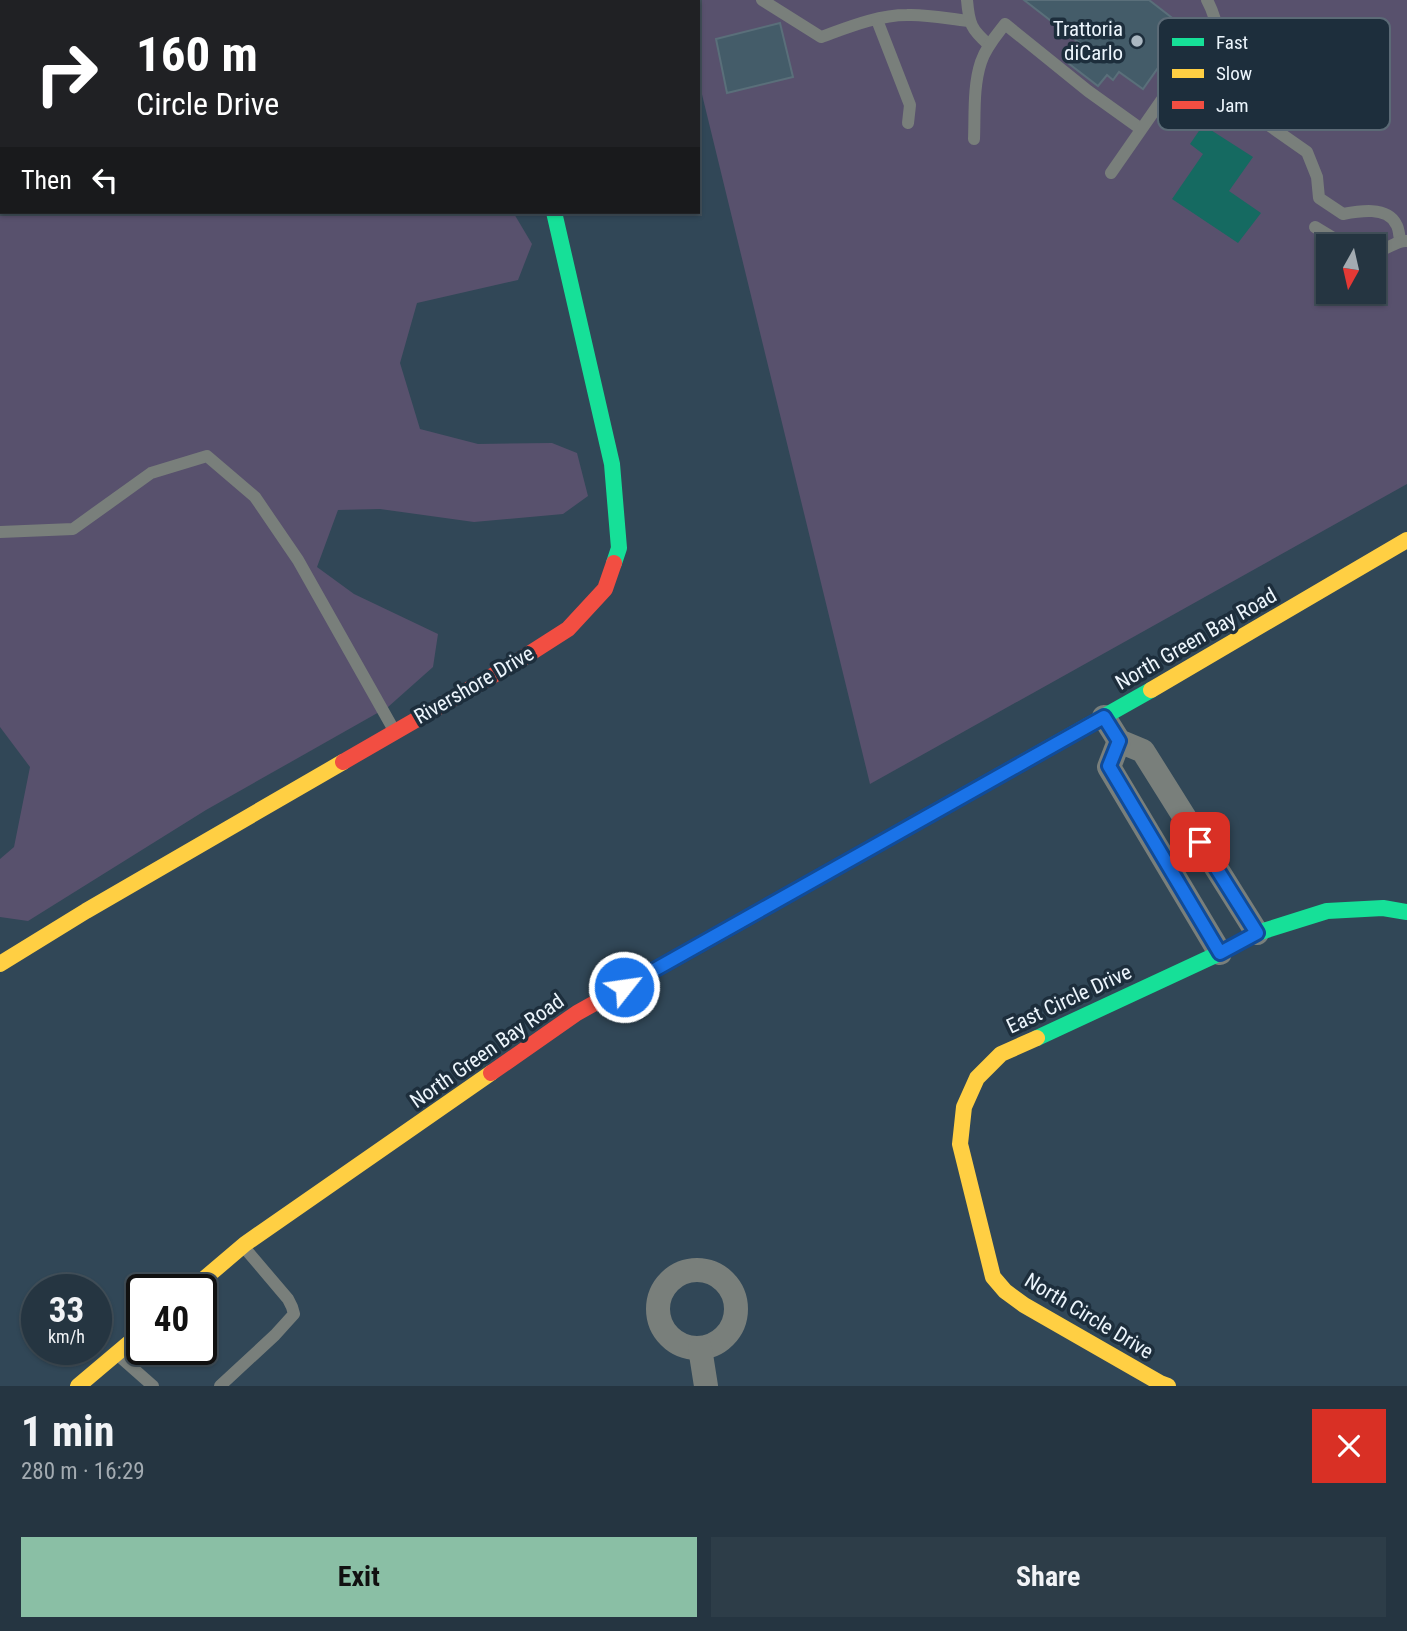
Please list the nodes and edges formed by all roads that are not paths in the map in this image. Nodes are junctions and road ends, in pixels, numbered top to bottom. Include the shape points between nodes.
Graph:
1 (762, 0) edge
2 (967, 0) edge
3 (1207, 0) edge
4 (1215, 18) edge
5 (877, 20) junction
6 (968, 22) junction
7 (989, 45) junction
8 (1158, 105) edge
9 (908, 123) dead end
10 (1141, 129) junction
11 (1276, 130) edge
12 (974, 139) dead end
13 (1111, 173) dead end
14 (554, 214) edge
15 (1315, 227) dead end
16 (1327, 234) edge
17 (1404, 241) edge
18 (1386, 248) edge
19 (0, 532) edge
20 (1407, 540) edge
21 (1104, 717) junction
22 (395, 732) junction
23 (1119, 741) junction
24 (1407, 912) edge
25 (1257, 933) junction
26 (1220, 953) junction
27 (0, 964) edge
28 (243, 1245) junction
29 (209, 1274) edge
30 (993, 1277) joint
31 (126, 1346) edge
32 (700, 1348) dead end
33 (116, 1354) junction
34 (78, 1386) edge
35 (153, 1386) edge
36 (220, 1386) edge
37 (706, 1386) edge
38 (1168, 1386) edge

1 - 5 lane via 821,37
2 - 6 lane
3 - 4 lane
5 - 6 lane via 909,15
5 - 9 lane via 909,105
6 - 7 lane
7 - 10 lane via 1005,24
7 - 12 lane via 976,93
8 - 10 lane
10 - 13 lane
11 - 17 lane via 1307,152 1319,198 1343,214 1363,210 1387,215 1396,221
14 - 22 street, Rivershore Drive via 612,464 619,548 605,589 568,629
15 - 16 lane
17 - 18 lane
19 - 22 lane via 73,529 151,472 207,456 255,496
20 - 21 street, North Green Bay Road
21 - 23 street
21 - 28 street, North Green Bay Road via 578,1013
22 - 27 street, Rivershore Drive
23 - 25 street via 1143,751
23 - 26 street via 1109,766
24 - 25 street, East Circle Drive via 1383,908 1327,911
25 - 26 street, East Circle Drive
26 - 30 street, East Circle Drive via 1001,1054 977,1078 964,1107 960,1144
28 - 29 street, North Green Bay Road
28 - 36 lane via 288,1299 294,1314
30 - 38 street, North Circle Drive via 1024,1305
31 - 33 street
32 - 37 street
33 - 34 street
33 - 35 lane

